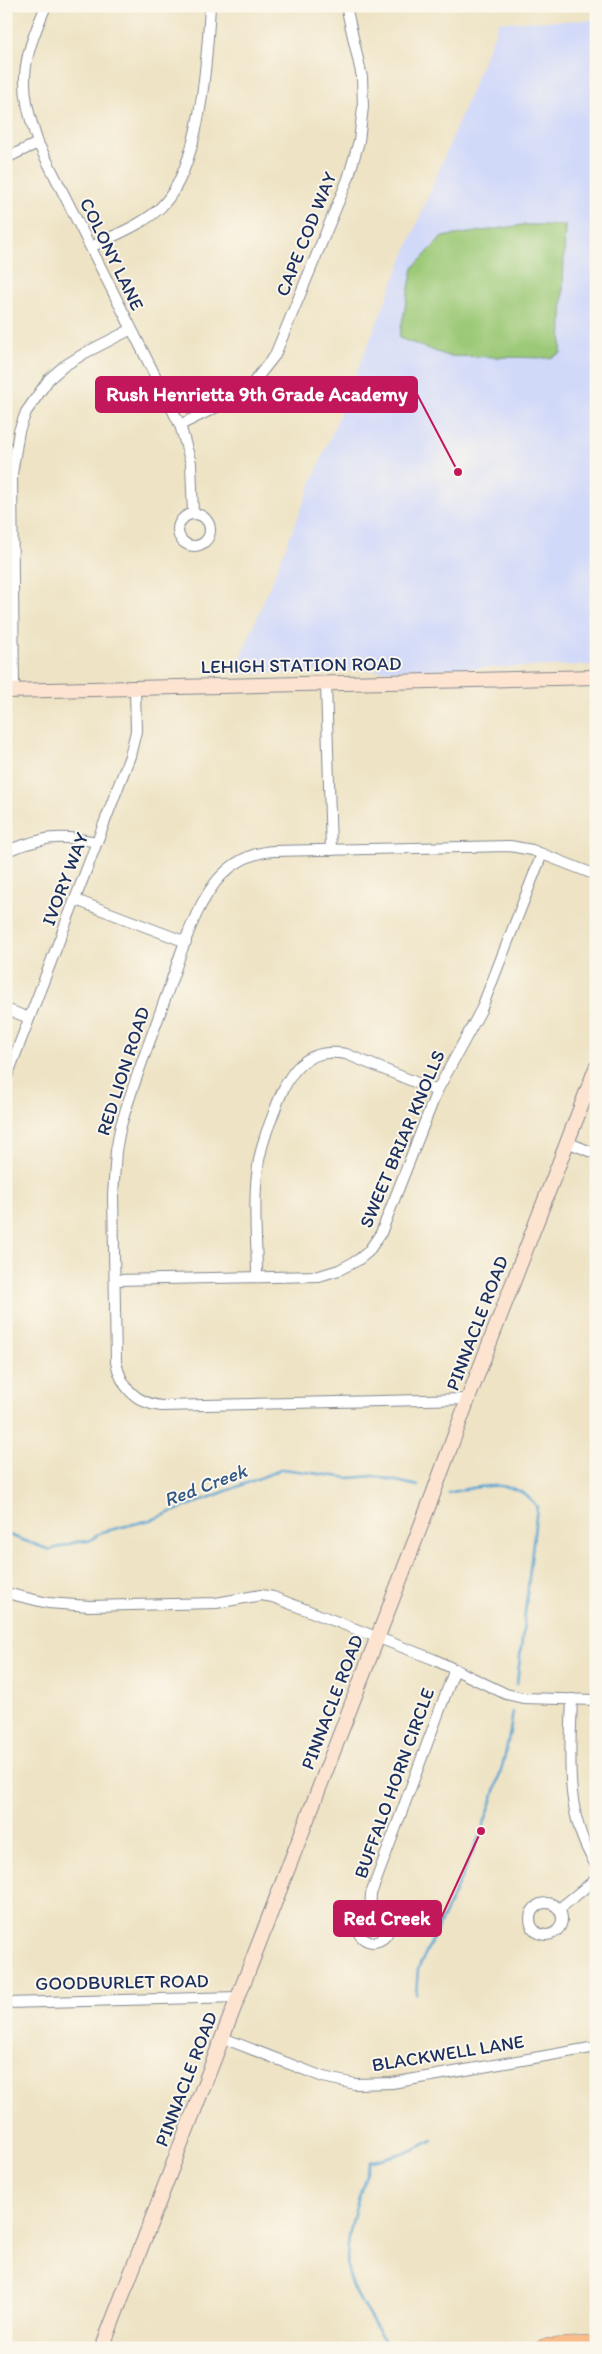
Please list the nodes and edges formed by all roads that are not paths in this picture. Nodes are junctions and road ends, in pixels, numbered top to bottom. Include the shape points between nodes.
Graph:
1 (46, 6) edge
2 (210, 6) edge
3 (346, 6) edge
4 (38, 143) junction
5 (6, 158) edge
6 (91, 247) junction
7 (130, 330) junction
8 (180, 425) junction
9 (193, 514) dead end
10 (596, 677) edge
11 (326, 684) junction
12 (135, 688) junction
13 (10, 691) edge
14 (97, 842) junction
15 (331, 850) junction
16 (6, 851) edge
17 (542, 854) junction
18 (596, 875) edge
19 (76, 900) junction
20 (186, 942) junction
21 (6, 1009) edge
22 (30, 1018) junction
23 (596, 1068) edge
24 (6, 1078) edge
25 (437, 1091) junction
26 (568, 1142) junction
27 (596, 1154) edge
28 (257, 1277) junction
29 (115, 1280) junction
30 (468, 1400) junction
31 (6, 1593) edge
32 (377, 1637) junction
33 (454, 1668) junction
34 (572, 1700) junction
35 (596, 1700) edge
36 (596, 1865) edge
37 (596, 1880) edge
38 (559, 1909) dead end
39 (370, 1910) dead end
40 (239, 1997) junction
41 (6, 2003) edge
42 (223, 2038) junction
43 (596, 2047) edge
44 (104, 2342) edge
45 (596, 2345) edge
46 (544, 2348) edge

1 - 4 street, COLONY LANE via 30,45 24,86
2 - 6 street via 208,61 191,146 179,182 152,215
3 - 8 street, CAPE COD WAY via 362,77 363,107 359,141 348,179 275,355 253,383 233,399
4 - 5 street
4 - 6 street, COLONY LANE
6 - 7 street, COLONY LANE
7 - 8 street, COLONY LANE
7 - 13 street via 64,366 49,380 26,412 19,431 12,474
8 - 9 street, COLONY LANE via 191,463
10 - 11 street, LEHIGH STATION ROAD
11 - 12 street, LEHIGH STATION ROAD
11 - 15 street
12 - 13 street, LEHIGH STATION ROAD
12 - 14 street, IVORY WAY via 133,746
14 - 16 street via 52,836
14 - 19 street, IVORY WAY
15 - 17 street, RED LION ROAD via 500,846 521,847
15 - 20 street, RED LION ROAD via 264,852 243,859 214,884
17 - 18 street, RED LION ROAD
17 - 25 street, SWEET BRIAR KNOLLS via 481,1010
19 - 20 street
19 - 22 street, IVORY WAY
20 - 29 street, RED LION ROAD via 120,1129 113,1195
21 - 22 street
22 - 24 street, IVORY WAY
23 - 26 street, PINNACLE ROAD
25 - 28 street, SWEET BRIAR KNOLLS via 386,1222 368,1252 349,1266 329,1274
25 - 28 street via 336,1052 315,1056 296,1069 282,1091 259,1158
26 - 27 street
26 - 30 street, PINNACLE ROAD
28 - 29 street, SWEET BRIAR KNOLLS
29 - 30 street, RED LION ROAD via 118,1370 126,1388 146,1403 162,1406
30 - 32 street, PINNACLE ROAD
31 - 32 street via 48,1603 89,1606 216,1603 261,1595
32 - 33 street
32 - 40 street, PINNACLE ROAD
33 - 34 street via 514,1696
33 - 39 street, BUFFALO HORN CIRCLE via 371,1894
34 - 35 street
34 - 36 street via 572,1800 583,1842
37 - 38 street
40 - 41 street, GOODBURLET ROAD
40 - 42 street, PINNACLE ROAD
42 - 43 street, BLACKWELL LANE via 323,2077 355,2084 392,2083
42 - 44 street, PINNACLE ROAD
45 - 46 highway

